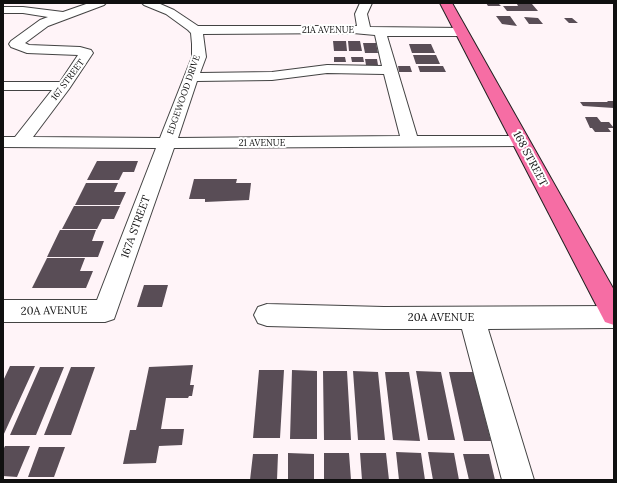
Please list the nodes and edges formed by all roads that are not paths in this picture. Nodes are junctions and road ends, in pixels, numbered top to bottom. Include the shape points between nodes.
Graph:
1 (100, 3) edge
2 (148, 3) edge
3 (366, 3) edge
4 (446, 3) edge
5 (3, 10) edge
6 (63, 16) junction
7 (194, 30) junction
8 (364, 30) junction
9 (380, 32) junction
10 (462, 32) junction
11 (10, 44) edge
12 (390, 70) junction
13 (192, 77) junction
14 (3, 86) edge
15 (64, 86) junction
16 (520, 141) junction
17 (3, 142) edge
18 (20, 142) junction
19 (410, 142) junction
20 (168, 143) junction
21 (105, 311) joint
22 (3, 312) edge
23 (267, 314) dead end
24 (614, 316) edge
25 (472, 318) junction
26 (518, 480) edge

1 - 6 street, 167 STREET
2 - 7 street via 170,12
3 - 8 street via 361,14
4 - 10 main road, 168 STREET
5 - 6 street
6 - 11 street, 167 STREET via 44,23
7 - 8 street, 21A AVENUE
7 - 13 street, EDGEWOOD DRIVE via 200,44 199,57
8 - 9 street, 21A AVENUE
9 - 10 street, 21A AVENUE
9 - 12 street
10 - 16 main road, 168 STREET
11 - 15 street, 167 STREET via 27,49 86,53
12 - 13 street via 326,70 272,76
12 - 19 street
13 - 20 street, EDGEWOOD DRIVE
14 - 15 street
15 - 18 street, 167 STREET
16 - 19 street, 21 AVENUE
16 - 24 main road, 168 STREET
17 - 18 street, 21 AVENUE
18 - 20 street, 21 AVENUE
19 - 20 street, 21 AVENUE
20 - 21 street, 167A STREET
21 - 22 street, 20A AVENUE
23 - 25 street, 20A AVENUE
24 - 25 street, 20A AVENUE
25 - 26 street

